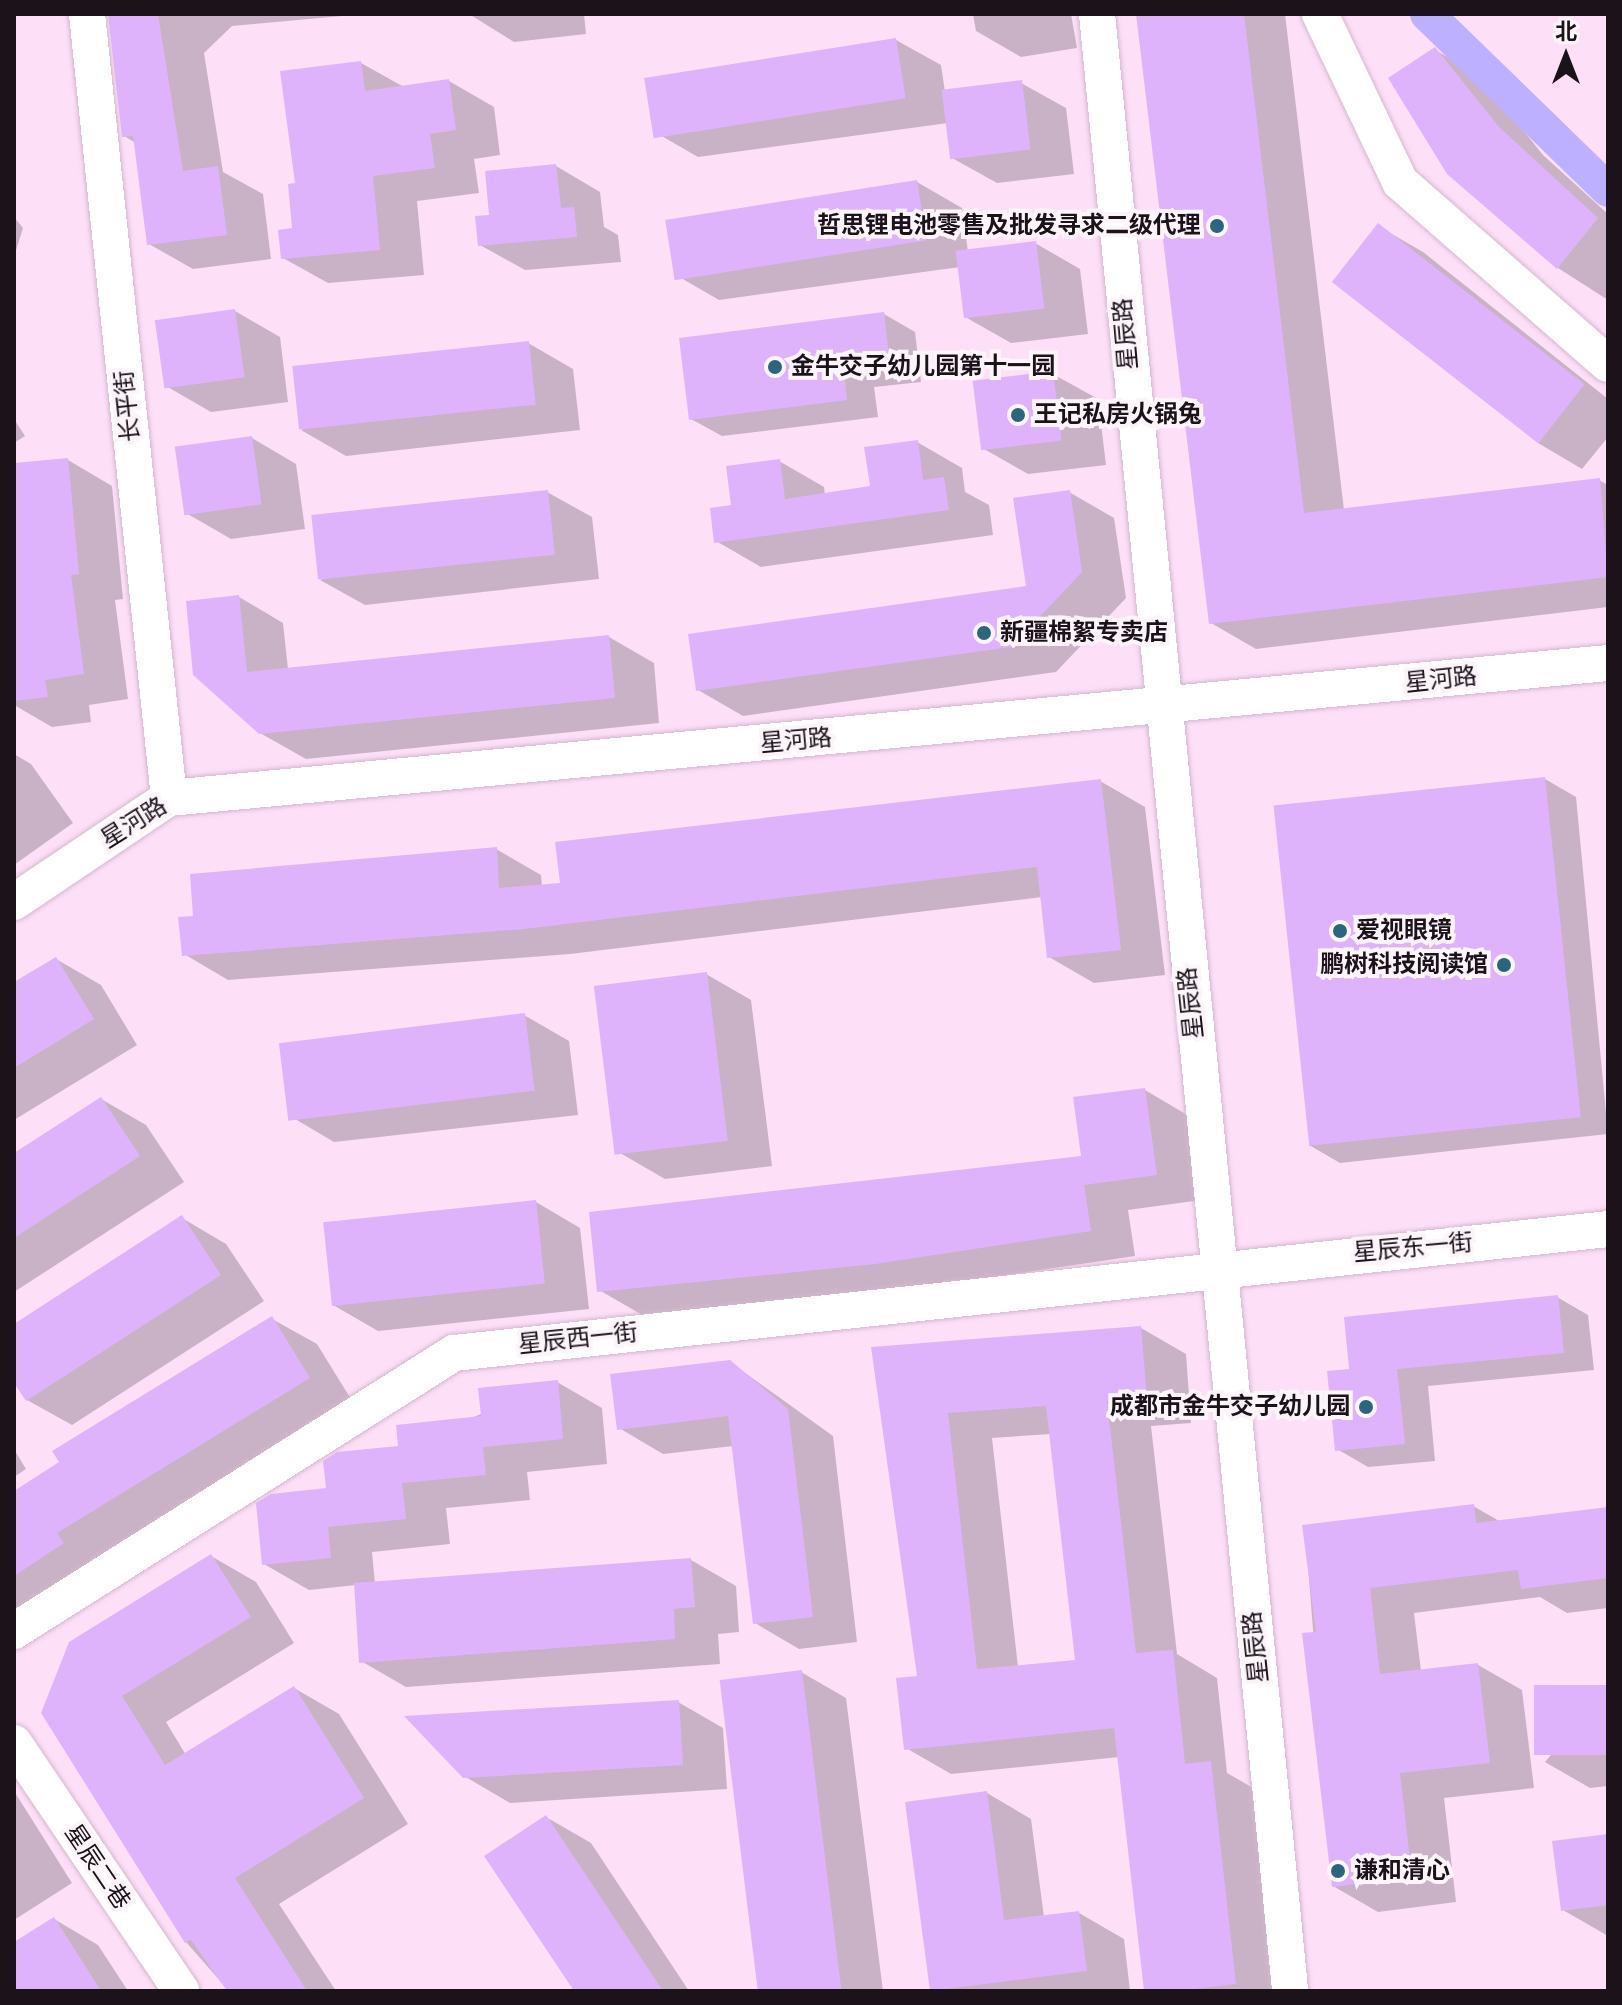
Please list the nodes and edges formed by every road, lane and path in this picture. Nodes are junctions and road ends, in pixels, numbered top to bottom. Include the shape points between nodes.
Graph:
1 (87, 14) edge
2 (1097, 14) edge
3 (1320, 14) edge
4 (1608, 364) edge
5 (1608, 663) edge
6 (1160, 708) junction
7 (169, 798) junction
8 (14, 902) edge
9 (1608, 1229) edge
10 (1218, 1266) junction
11 (14, 1631) edge
12 (14, 1743) edge
13 (181, 1991) edge
14 (1290, 1991) edge

1 - 7 street, 长平街
2 - 6 street, 星辰路
3 - 4 street via 1400,182
5 - 6 street, 星河路
6 - 7 street, 星河路
6 - 10 street, 星辰路
7 - 8 street, 星河路
9 - 10 street, 星辰东一街
10 - 11 street, 星辰西一街 via 454,1353
10 - 14 street, 星辰路
12 - 13 street, 星辰二巷

